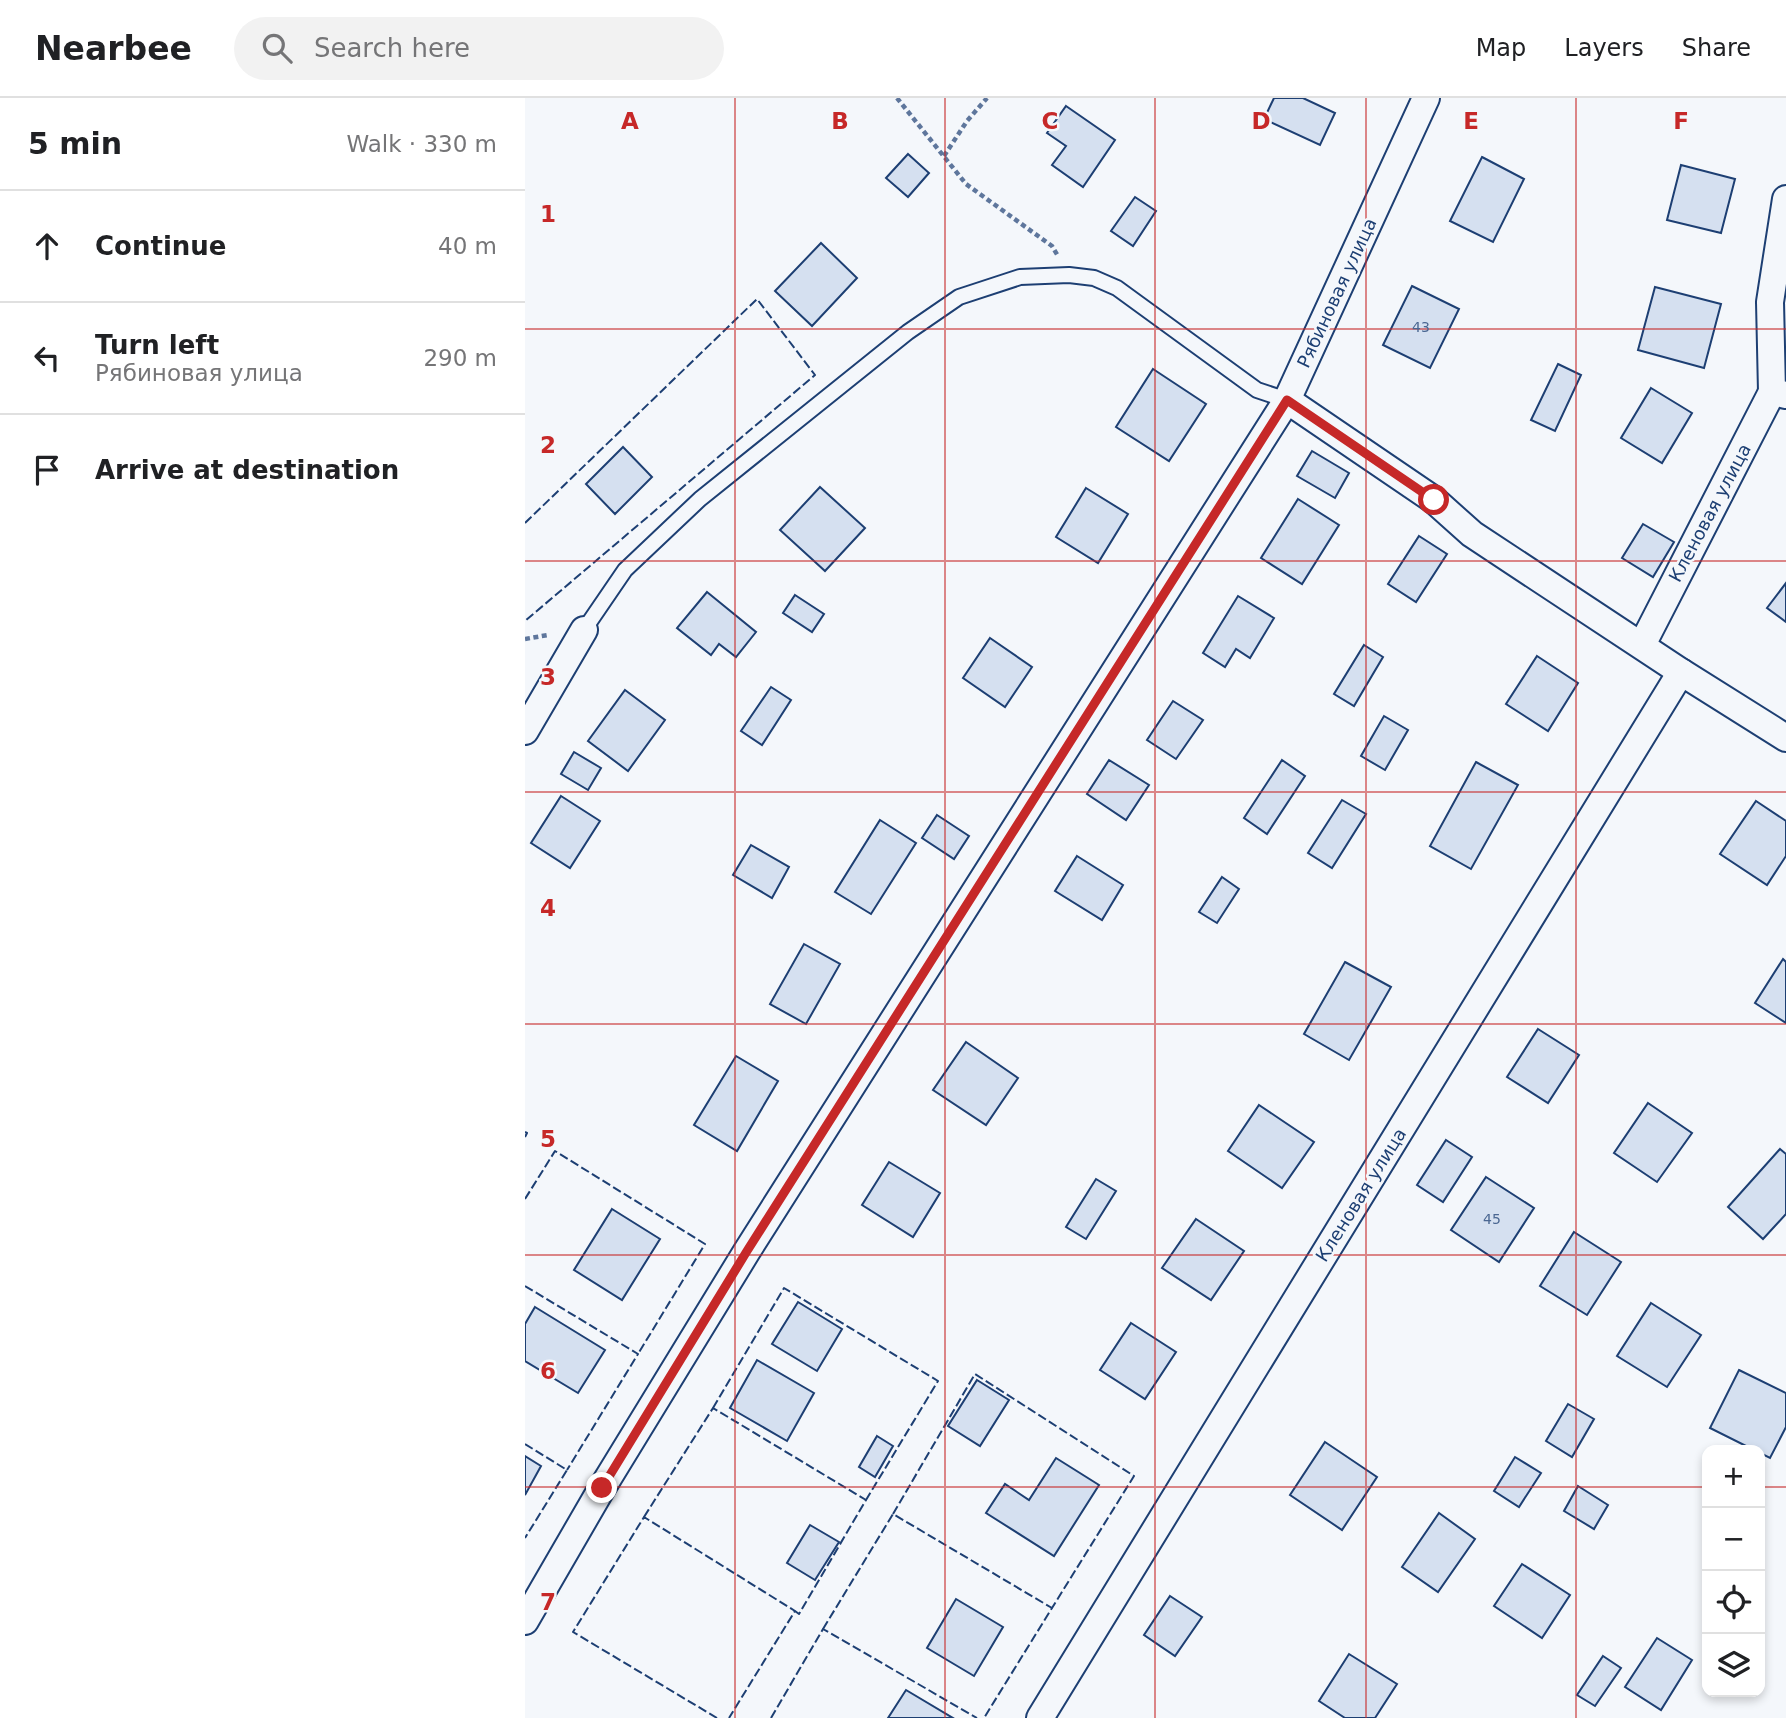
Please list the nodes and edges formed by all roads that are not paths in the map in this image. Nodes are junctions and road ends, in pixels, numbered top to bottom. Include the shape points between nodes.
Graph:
1 (1426, 98) edge
2 (1786, 199) edge
3 (1779, 394) edge
4 (1287, 400) junction
5 (584, 630) joint
6 (1642, 645) junction
7 (1681, 672) junction
8 (525, 731) edge
9 (1786, 738) edge
10 (525, 1621) edge
11 (1040, 1718) edge

1 - 4 street, Рябиновая улица
2 - 3 street via 1770,302
3 - 6 street, Кленовая улица
4 - 5 lane via 1257,390 1117,288 1094,278 1069,275 1020,277 959,297 908,332 700,499 625,570
4 - 6 street via 1434,500 1472,534
4 - 10 street, Рябиновая улица via 747,1251
5 - 8 street
6 - 7 street
7 - 9 street
7 - 11 street, Кленовая улица

